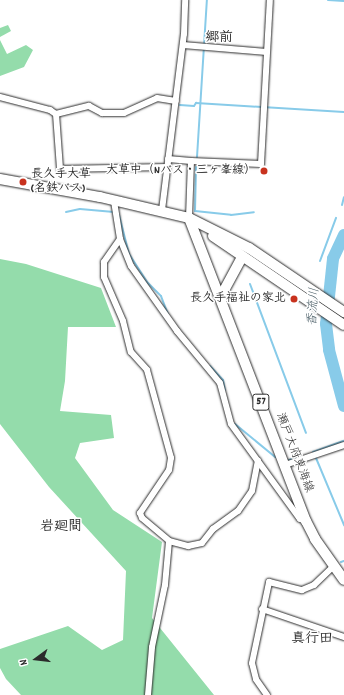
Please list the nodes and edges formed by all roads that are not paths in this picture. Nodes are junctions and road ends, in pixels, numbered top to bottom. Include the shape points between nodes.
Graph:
1 (185, 0) edge
2 (270, 0) edge
3 (183, 45) junction
4 (267, 52) junction
5 (0, 97) edge
6 (176, 101) junction
7 (56, 114) junction
8 (168, 159) junction
9 (191, 161) junction
10 (167, 167) junction
11 (0, 179) edge
12 (114, 200) junction
13 (162, 210) junction
14 (189, 218) junction
15 (120, 240) junction
16 (242, 257) junction
17 (221, 296) junction
18 (344, 312) edge
19 (344, 325) edge
20 (344, 445) edge
21 (258, 461) junction
22 (285, 465) junction
23 (306, 521) junction
24 (169, 541) junction
25 (334, 566) junction
26 (344, 580) edge
27 (262, 609) junction
28 (344, 637) edge
29 (148, 695) edge
30 (267, 695) edge

1 - 3 street
2 - 4 street
3 - 4 street
3 - 6 street
4 - 9 street via 261,164
5 - 7 street via 50,110
6 - 7 street via 157,98 124,113 102,113 89,106
6 - 8 street
7 - 10 street via 60,169
8 - 9 street
8 - 10 street
9 - 14 street
10 - 13 street
11 - 12 main road
12 - 13 main road
12 - 15 street
13 - 14 main road
14 - 16 main road
14 - 17 main road, 瀬戸大府東海線 / 57
14 - 18 main road via 249,248
15 - 21 street via 131,266 177,331 220,383 227,418
15 - 24 street via 104,262 104,277 123,321 131,352 147,370 171,458 169,470 140,513 146,523
16 - 17 main road
16 - 19 main road
17 - 22 main road, 瀬戸大府東海線 / 57
20 - 22 street
21 - 23 street via 300,520
21 - 24 street via 252,491 238,512 213,529 202,542 188,546
22 - 23 main road, 瀬戸大府東海線 / 57
23 - 25 main road, 瀬戸大府東海線 / 57
24 - 29 street via 165,585 152,647
25 - 26 main road, 瀬戸大府東海線 / 57
25 - 27 street via 314,585 302,590 269,582
27 - 28 street
27 - 30 street via 252,663 256,679

